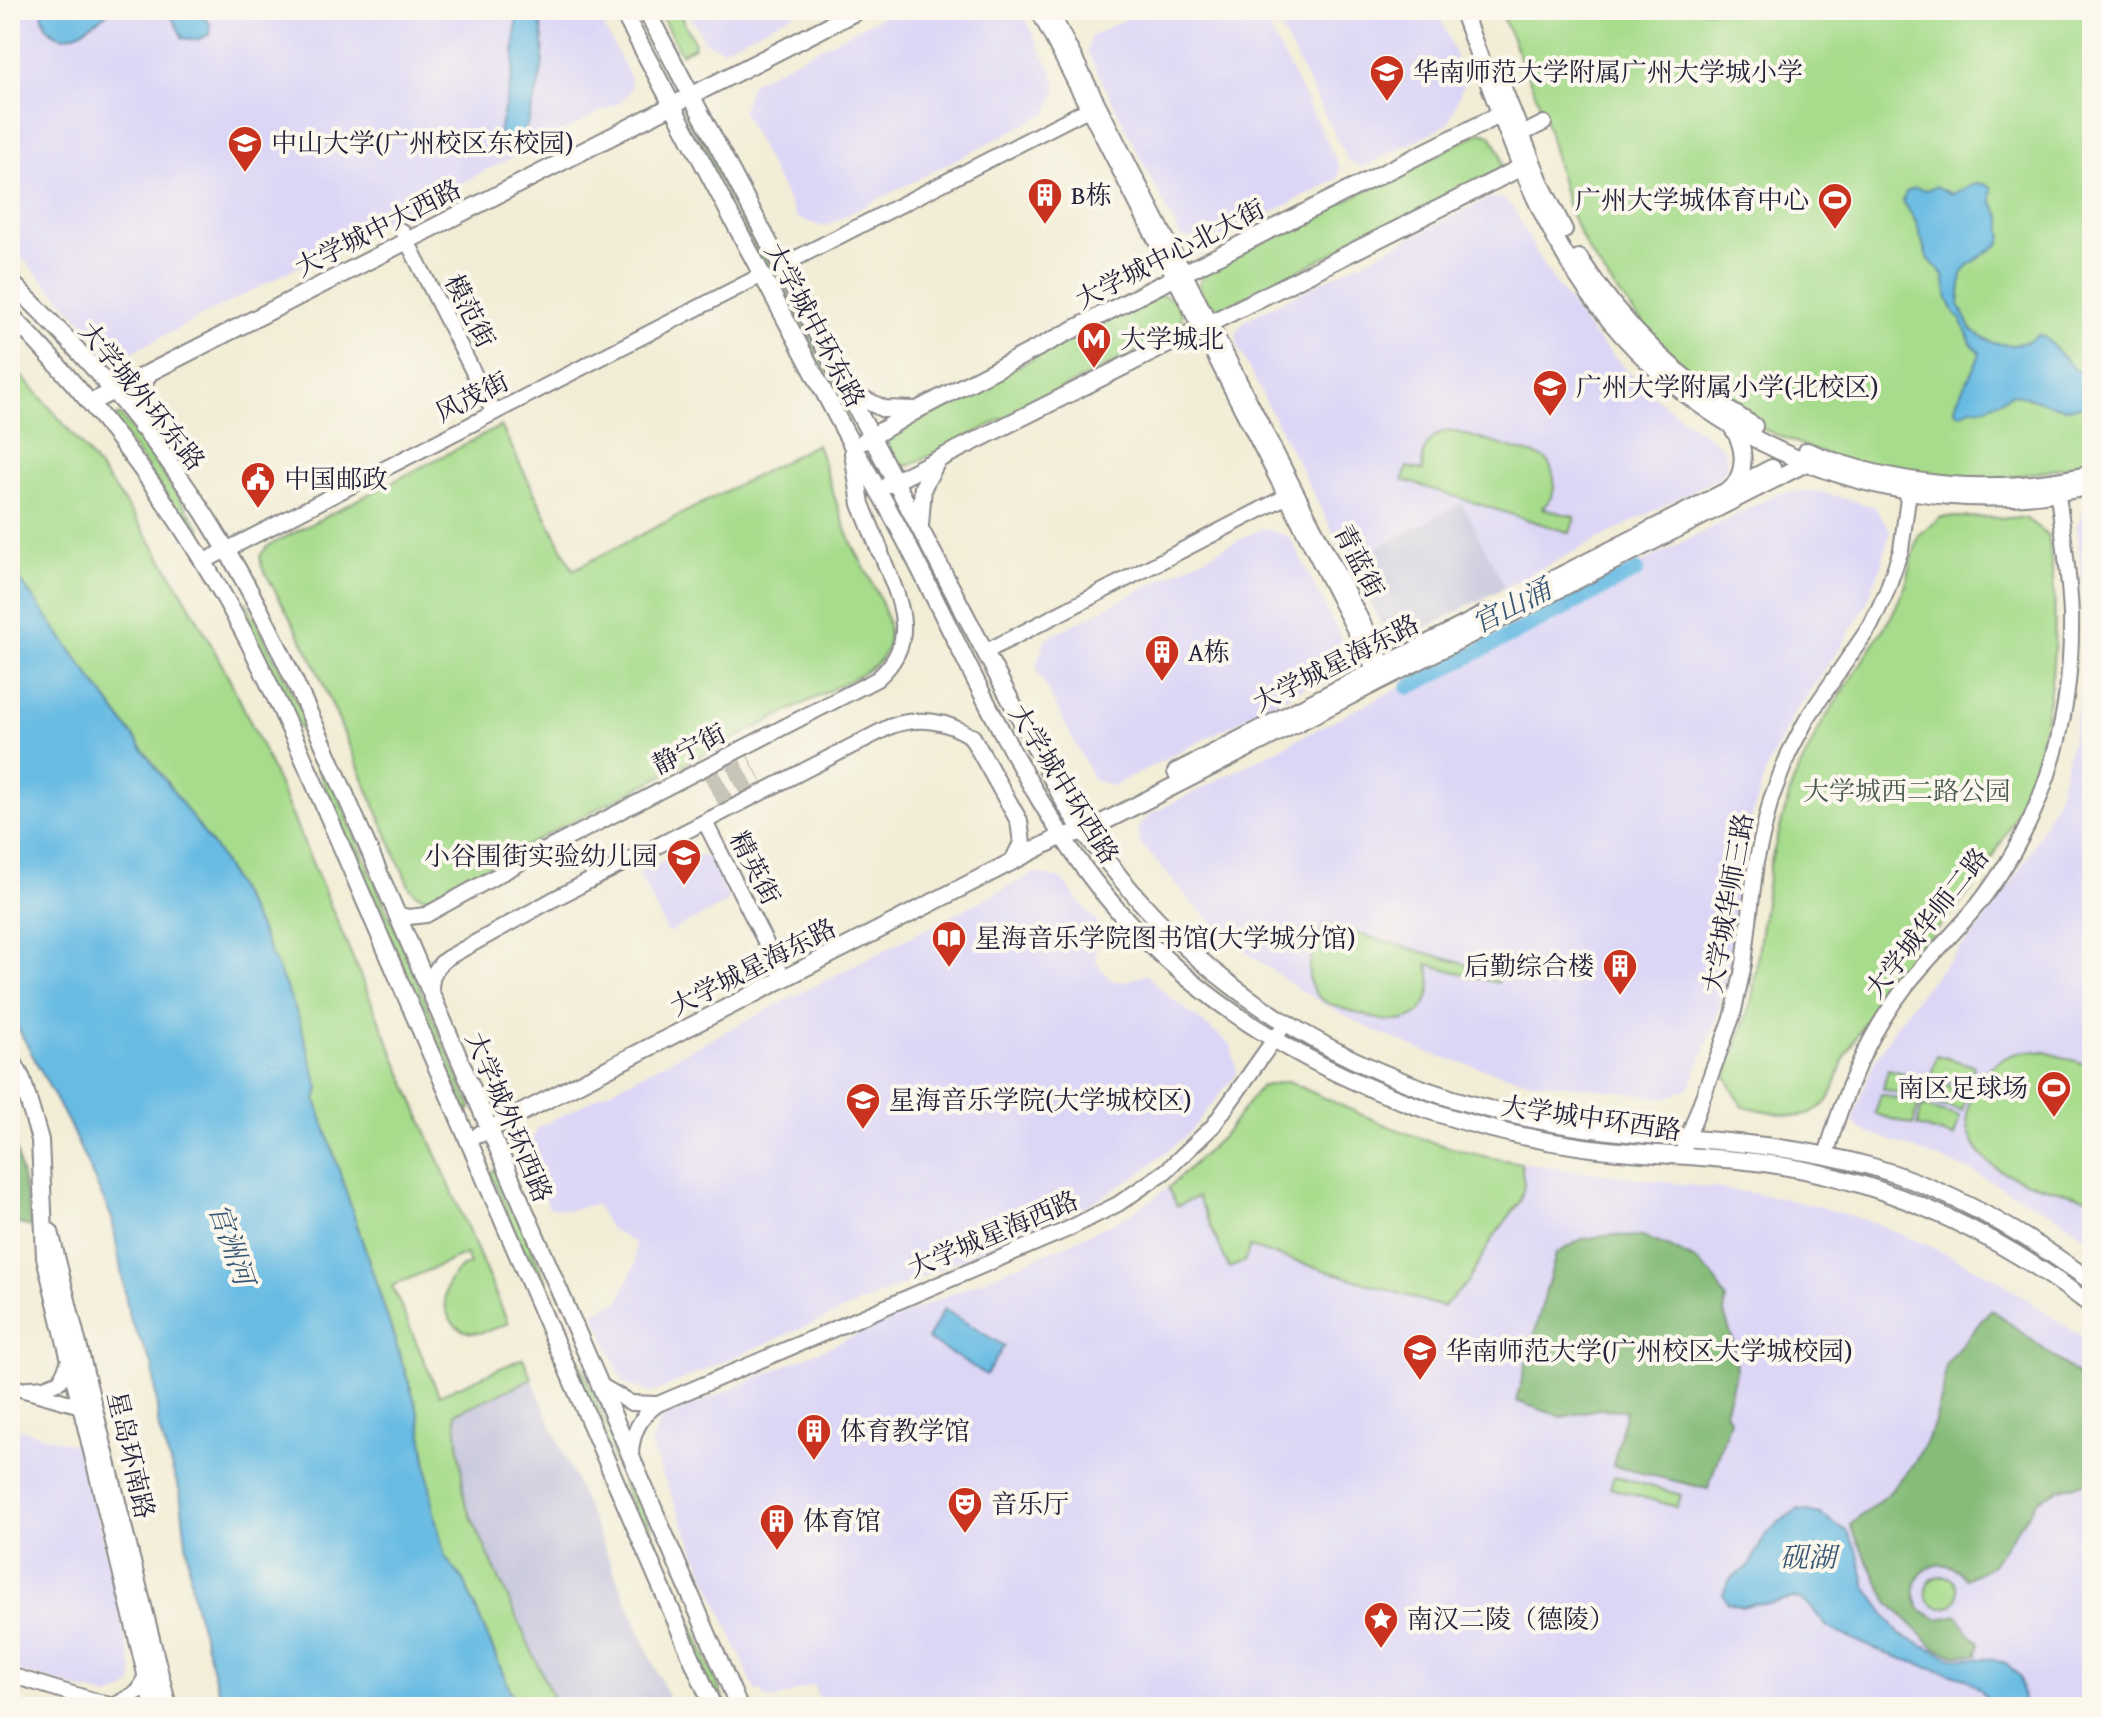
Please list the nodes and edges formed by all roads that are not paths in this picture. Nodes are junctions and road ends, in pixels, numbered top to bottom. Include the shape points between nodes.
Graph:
1 (622, 10) edge
2 (646, 10) edge
3 (836, 10) edge
4 (859, 10) edge
5 (1038, 10) edge
6 (1050, 10) edge
7 (1462, 10) edge
8 (1474, 10) edge
9 (688, 91) junction
10 (670, 100) junction
11 (1092, 106) junction
12 (1506, 112) junction
13 (1544, 123) dead end
14 (1516, 137) junction
15 (1526, 165) junction
16 (405, 236) junction
17 (781, 266) junction
18 (762, 275) junction
19 (1178, 276) junction
20 (10, 281) edge
21 (10, 314) edge
22 (1203, 325) junction
23 (150, 371) junction
24 (108, 387) junction
25 (849, 390) junction
26 (87, 398) junction
27 (917, 410) junction
28 (494, 413) junction
29 (1731, 426) junction
30 (142, 428) junction
31 (873, 436) junction
32 (853, 447) junction
33 (1801, 457) junction
34 (937, 461) junction
35 (2092, 474) edge
36 (896, 480) junction
37 (2057, 486) junction
38 (2092, 486) edge
39 (1732, 488) junction
40 (878, 489) junction
41 (1909, 491) junction
42 (1292, 494) junction
43 (920, 526) junction
44 (227, 550) junction
45 (880, 551) joint
46 (203, 562) junction
47 (249, 589) junction
48 (226, 601) junction
49 (985, 652) junction
50 (966, 662) joint
51 (1381, 671) junction
52 (972, 737) joint
53 (705, 822) junction
54 (1080, 827) junction
55 (1062, 836) junction
56 (1013, 861) junction
57 (396, 914) junction
58 (784, 979) junction
59 (431, 996) junction
60 (1285, 1024) junction
61 (1274, 1040) junction
62 (1342, 1055) junction
63 (10, 1056) edge
64 (1335, 1073) junction
65 (488, 1130) junction
66 (1688, 1137) junction
67 (466, 1141) junction
68 (1681, 1155) junction
69 (1826, 1155) junction
70 (503, 1163) junction
71 (481, 1174) junction
72 (44, 1215) junction
73 (2092, 1282) edge
74 (2092, 1306) edge
75 (70, 1359) junction
76 (600, 1385) junction
77 (13, 1387) edge
78 (658, 1404) junction
79 (81, 1406) junction
80 (631, 1457) junction
81 (10, 1675) edge
82 (145, 1677) junction
83 (90, 1704) edge
84 (115, 1706) edge
85 (154, 1707) edge
86 (168, 1707) edge
87 (713, 1707) edge
88 (739, 1707) edge

1 - 10 main road, 大学城中环东路
2 - 9 main road, 大学城中环东路
3 - 9 main road, 大学城中大西路
4 - 9 main road, 大学城中大西路
5 - 11 street, 青蓝街
6 - 11 street, 青蓝街
7 - 12 main road
8 - 12 main road
9 - 10 main road, 大学城中大西路
9 - 17 main road, 大学城中环东路
10 - 16 main road, 大学城中大西路
10 - 18 main road, 大学城中环东路
11 - 17 street
11 - 19 street, 青蓝街
12 - 14 main road
12 - 19 main road, 大学城中心北大街
13 - 14 street
14 - 15 main road
15 - 22 main road
15 - 29 main road via 1538,205 1609,318 1667,380
15 - 33 main road via 1589,274 1650,348 1717,404
16 - 23 main road, 大学城中大西路
16 - 24 main road, 大学城中大西路
16 - 28 street, 模范街
17 - 25 main road, 大学城中环东路
18 - 28 street, 风茂街
18 - 32 main road, 大学城中环东路
19 - 22 street, 青蓝街
19 - 27 main road, 大学城中心北大街
20 - 24 main road, 大学城外环东路
21 - 26 main road, 大学城外环东路
22 - 34 main road
22 - 42 street, 青蓝街
23 - 24 main road, 大学城中大西路
23 - 30 main road via 139,393
24 - 26 main road, 大学城中大西路
24 - 30 main road, 大学城外环东路
25 - 27 main road via 884,409
25 - 31 main road, 大学城中环东路
26 - 46 main road, 大学城外环东路
27 - 31 main road, 大学城中心北大街
28 - 44 street, 风茂街
29 - 33 main road
29 - 39 main road via 1743,460
30 - 44 main road, 大学城外环东路
31 - 32 main road, 大学城中心北大街
31 - 36 main road, 大学城中环东路
32 - 40 main road, 大学城中环东路
32 - 45 main road via 861,504
33 - 37 main road via 1936,484
33 - 39 main road, 大学城星海东路
33 - 41 main road via 1856,480
33 - 51 main road, 大学城星海东路
34 - 36 main road
34 - 43 main road via 923,487
35 - 37 main road
36 - 40 main road
36 - 43 main road, 大学城中环东路
37 - 38 main road
37 - 41 main road via 1988,497
37 - 69 street, 大学城华师二路 via 2070,651 2062,723 2044,792 1987,892 1908,983 1873,1033 1842,1100
39 - 51 main road, 大学城星海东路
40 - 50 main road, 大学城中环东路
41 - 66 street, 大学城华师三路 via 1898,563 1879,611 1808,717 1771,799 1733,1015
42 - 49 street
42 - 51 street, 青蓝街
43 - 49 main road, 大学城中环东路
44 - 46 street, 风茂街
44 - 47 main road, 大学城外环西路
45 - 57 street, 静宁街 via 903,614 904,633 898,655 877,679 426,915
46 - 48 main road, 大学城外环西路
47 - 48 main road
47 - 57 main road, 大学城外环西路
48 - 67 main road, 大学城外环西路 via 298,746
49 - 54 main road, 大学城中环西路
50 - 55 main road, 大学城中环西路
51 - 54 main road, 大学城星海东路
52 - 53 street via 937,722 903,722
52 - 56 main road via 1019,821 1022,843
53 - 58 street, 精英街
53 - 59 street via 449,957 436,968
54 - 55 main road, 大学城星海东路
54 - 60 main road, 大学城中环西路 via 1182,945
55 - 56 main road, 大学城星海东路
55 - 61 main road, 大学城中环西路 via 1156,948
56 - 58 main road, 大学城星海东路
57 - 59 main road, 大学城外环西路
58 - 65 main road, 大学城星海东路
59 - 65 main road, 大学城外环西路
60 - 61 street, 大学城星海西路
60 - 62 main road, 大学城中环西路
61 - 64 main road, 大学城中环西路
61 - 78 street, 大学城星海西路 via 1201,1139 1153,1182 1118,1204
62 - 64 main road
62 - 66 main road, 大学城中环西路 via 1443,1095 1512,1114 1586,1128
63 - 72 main road, 星岛环南路 via 40,1140
64 - 68 main road, 大学城中环西路 via 1437,1114 1497,1131 1607,1150
65 - 67 main road, 大学城星海东路
65 - 70 main road, 大学城外环西路
66 - 68 street, 大学城华师三路
66 - 69 main road, 大学城中环西路
67 - 71 main road, 大学城外环西路
68 - 74 main road, 大学城中环西路 via 1798,1169 1896,1195 1989,1239
69 - 73 main road, 大学城中环西路 via 1940,1193
70 - 71 main road
70 - 76 main road, 大学城外环西路
71 - 87 main road, 大学城外环西路
72 - 75 main road, 星岛环南路 via 45,1257
72 - 86 main road, 星岛环南路
75 - 77 street via 54,1384
75 - 79 main road, 星岛环南路
76 - 78 street via 631,1403
76 - 80 main road, 大学城外环西路
77 - 79 street
78 - 80 street via 641,1421
79 - 82 main road, 星岛环南路
80 - 88 main road, 大学城外环西路
81 - 83 street
82 - 84 street via 139,1691
82 - 85 main road, 星岛环南路
83 - 84 street

